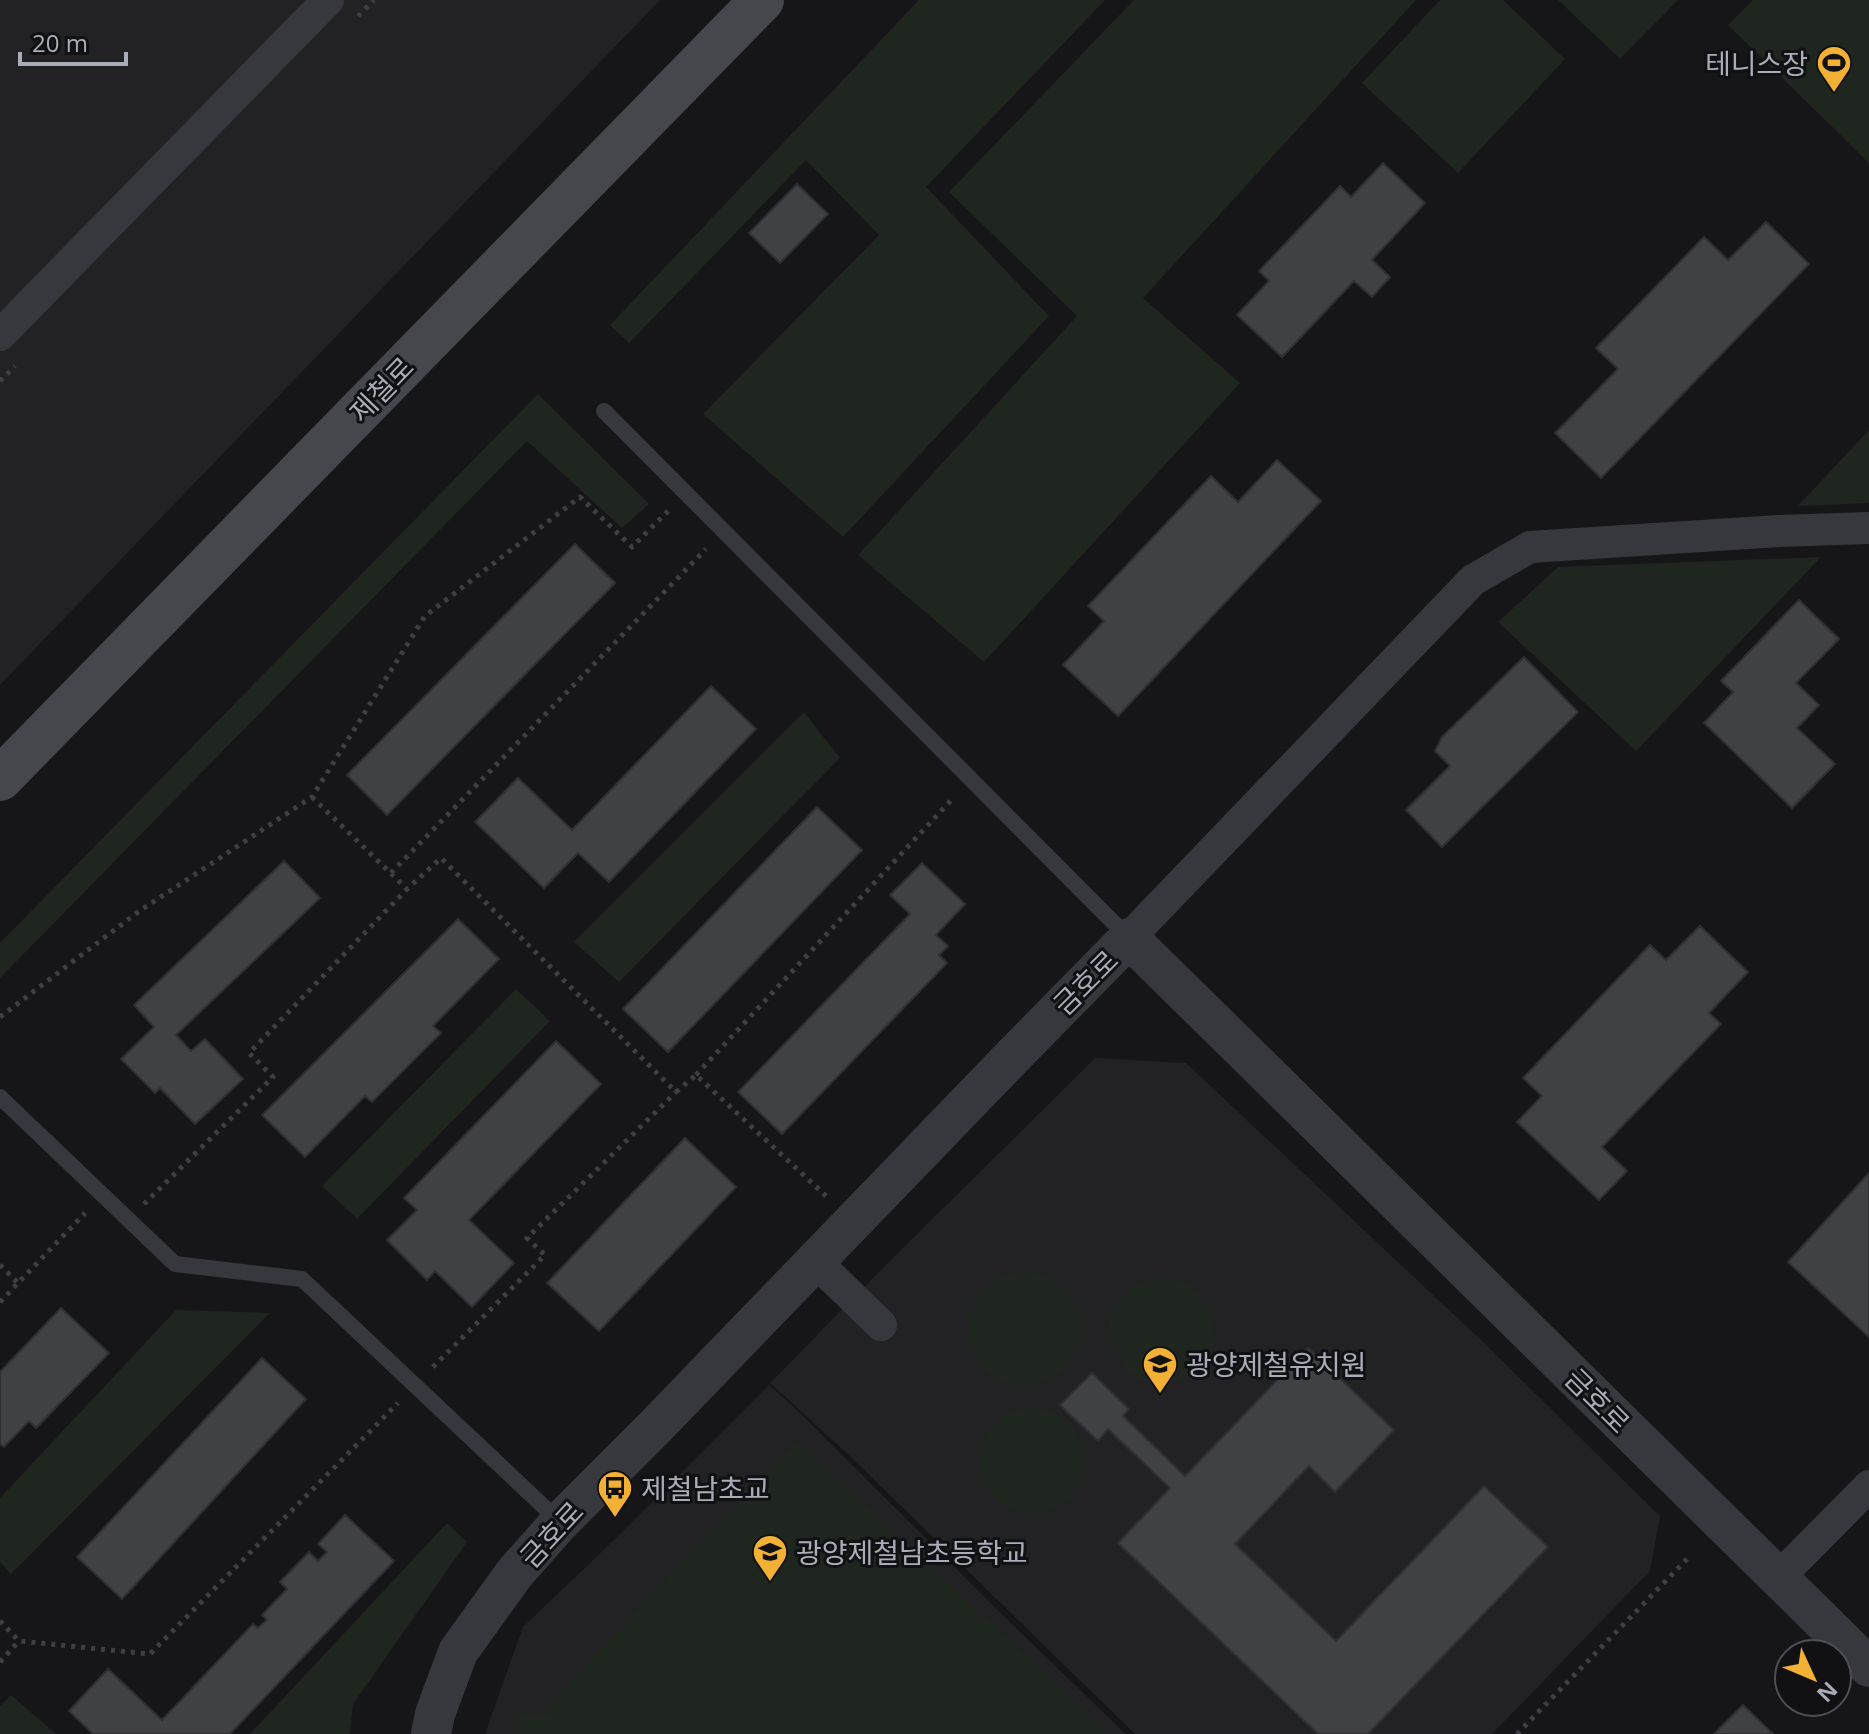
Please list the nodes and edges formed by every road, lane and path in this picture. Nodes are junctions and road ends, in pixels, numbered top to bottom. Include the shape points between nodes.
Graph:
1 (328, 0) edge
2 (762, 0) edge
3 (0, 335) edge
4 (604, 411) dead end
5 (686, 494) junction
6 (1869, 528) edge
7 (724, 531) junction
8 (0, 779) edge
9 (971, 779) junction
10 (312, 797) junction
11 (391, 873) junction
12 (407, 889) junction
13 (1129, 938) junction
14 (0, 1017) edge
15 (696, 1075) junction
16 (676, 1092) junction
17 (0, 1097) edge
18 (102, 1194) junction
19 (128, 1220) junction
20 (853, 1221) junction
21 (815, 1261) junction
22 (0, 1265) edge
23 (18, 1283) junction
24 (0, 1302) edge
25 (881, 1325) dead end
26 (415, 1385) junction
27 (1869, 1486) edge
28 (560, 1522) junction
29 (1688, 1558) dead end
30 (1778, 1578) junction
31 (0, 1621) edge
32 (19, 1641) junction
33 (0, 1662) edge
34 (1869, 1667) edge
35 (431, 1734) edge
36 (1517, 1734) edge

1 - 3 street
2 - 8 main road, 제철로
4 - 5 lane
5 - 7 lane
5 - 10 path via 632,547 580,497 425,616
6 - 13 street via 1530,547 1473,580
7 - 9 lane
7 - 11 path
9 - 13 lane
9 - 15 path
10 - 11 path
10 - 14 path via 138,912
11 - 12 path
12 - 16 path via 441,858
12 - 19 path via 249,1053 273,1077
13 - 20 street, 금호로
13 - 30 street, 금호로
15 - 16 path
15 - 20 path
16 - 26 path via 527,1238 545,1255
17 - 18 lane
18 - 19 lane
18 - 23 path
19 - 26 lane via 175,1264 302,1279
20 - 21 street, 금호로
21 - 25 street
21 - 28 street, 금호로
22 - 23 path
23 - 24 path
26 - 28 lane
26 - 32 path via 150,1654
27 - 30 street
28 - 35 street, 금호로 via 514,1574 458,1652
29 - 36 path
30 - 34 street, 금호로
31 - 32 path
32 - 33 path

